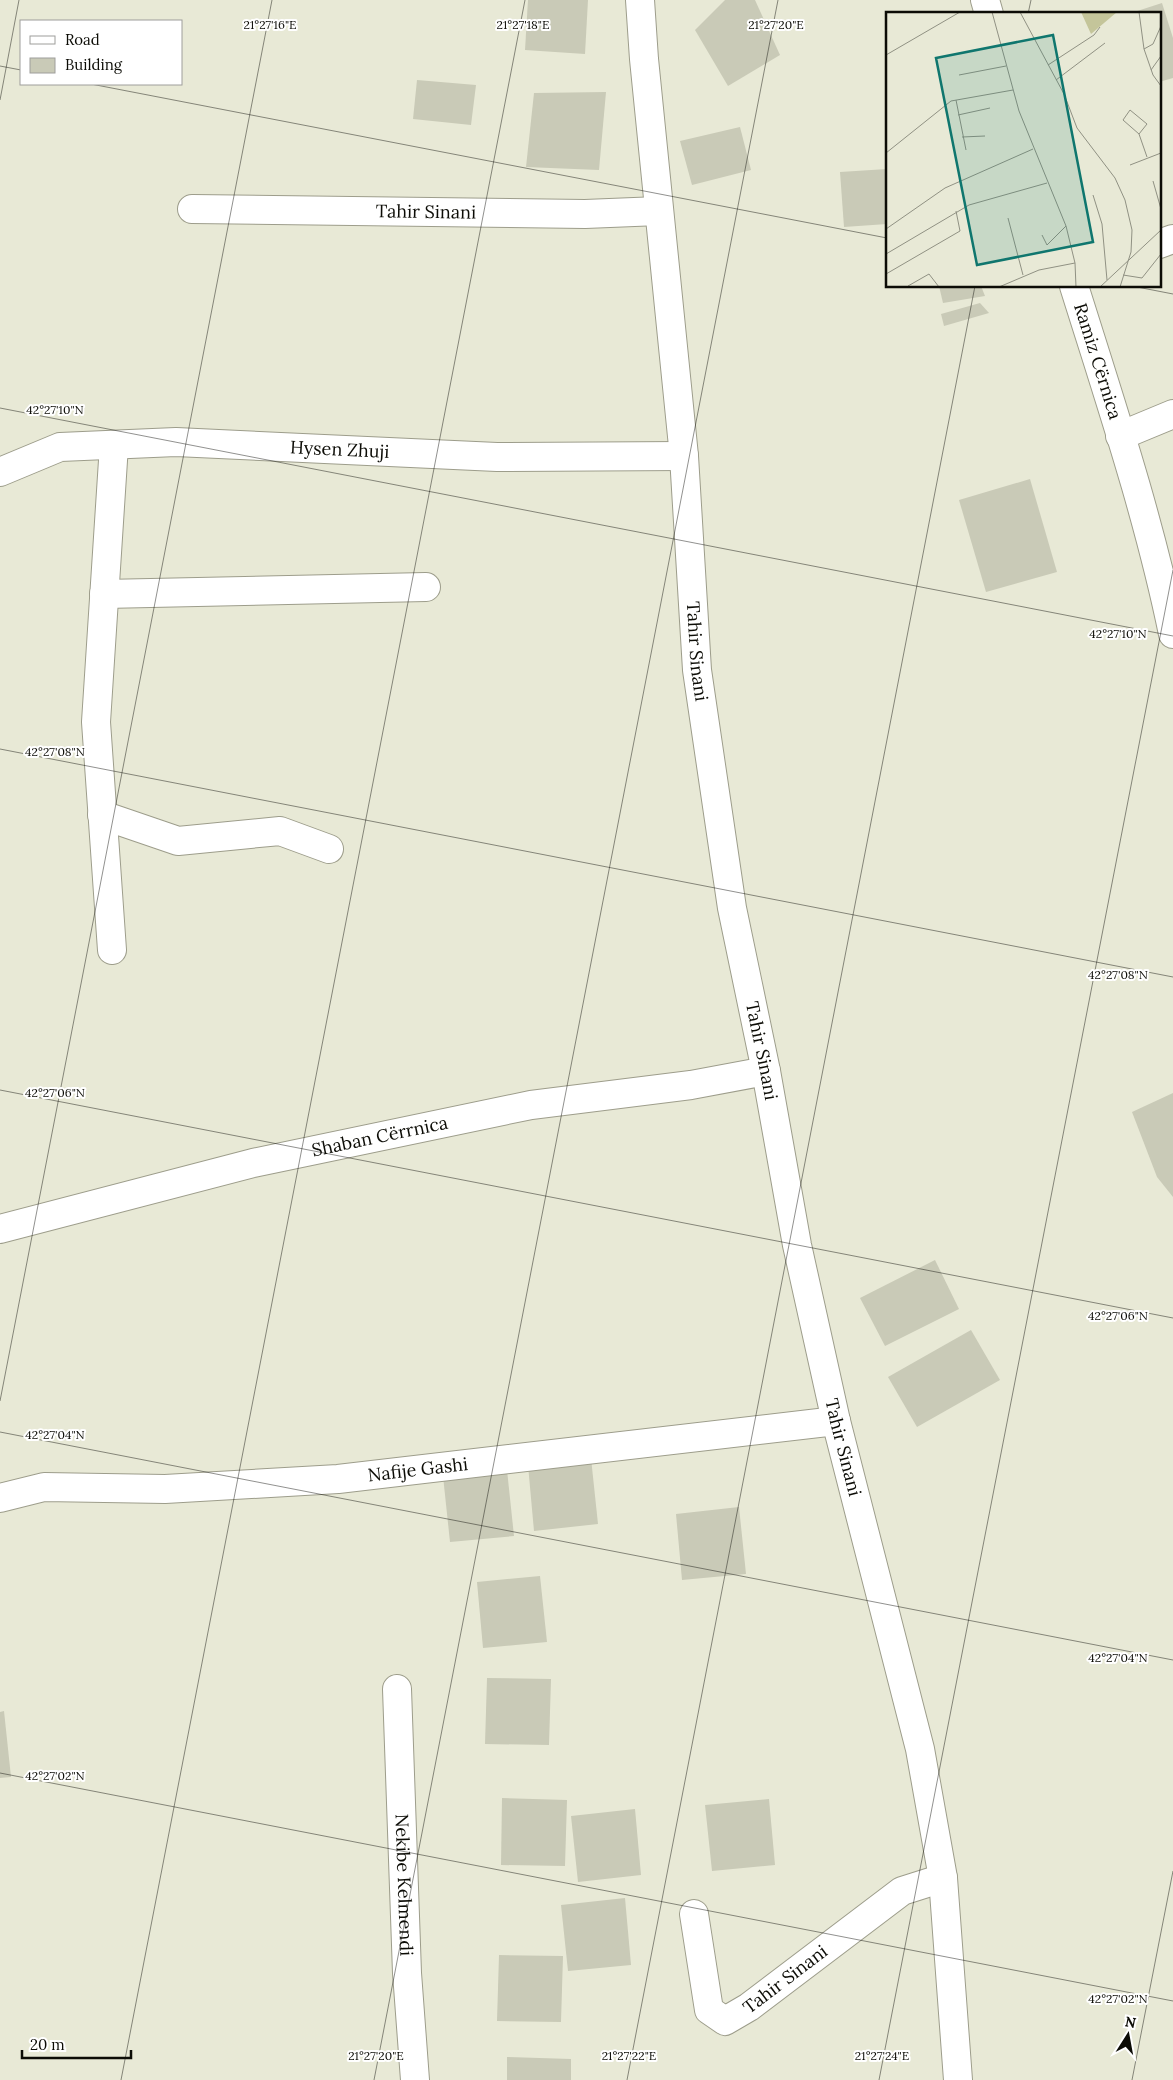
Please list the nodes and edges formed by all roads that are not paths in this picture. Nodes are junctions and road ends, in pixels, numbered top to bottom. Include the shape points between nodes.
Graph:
1 (640, 0) edge
2 (192, 209) dead end
3 (658, 211) junction
4 (1173, 239) edge
5 (1160, 244) edge
6 (1075, 288) edge
7 (1173, 414) edge
8 (1120, 436) junction
9 (114, 445) junction
10 (684, 456) junction
11 (0, 472) edge
12 (426, 587) dead end
13 (104, 594) junction
14 (1173, 634) edge
15 (102, 815) junction
16 (329, 849) dead end
17 (112, 950) dead end
18 (766, 1071) junction
19 (0, 1230) edge
20 (836, 1420) junction
21 (0, 1498) edge
22 (397, 1689) dead end
23 (943, 1878) junction
24 (694, 1914) dead end
25 (416, 2080) edge
26 (958, 2080) edge

1 - 3 street, Tahir Sinani
2 - 3 street, Tahir Sinani via 585,214
3 - 10 street, Tahir Sinani
4 - 5 street
6 - 8 street, Ramiz Cërnica
7 - 8 street, Ramiz Cërnica
8 - 14 street, Ramiz Cërnica
9 - 10 street, Hysen Zhuji via 176,442 497,457
9 - 11 street, Hysen Zhuji via 60,447
9 - 13 street
10 - 18 street, Tahir Sinani via 697,670 732,908
12 - 13 street
13 - 15 street via 96,722
15 - 16 street via 178,842 280,831
15 - 17 street
18 - 19 street, Shaban Cërrnica via 691,1085 531,1105 253,1163
18 - 20 street, Tahir Sinani via 797,1245
20 - 21 street, Nafije Gashi via 338,1479 165,1489 44,1487
20 - 23 street, Tahir Sinani via 920,1749
22 - 25 street, Nekibe Kelmendi via 407,1963
23 - 24 street, Tahir Sinani via 902,1891 749,2007 724,2021 709,2010
23 - 26 street, Tahir Sinani

